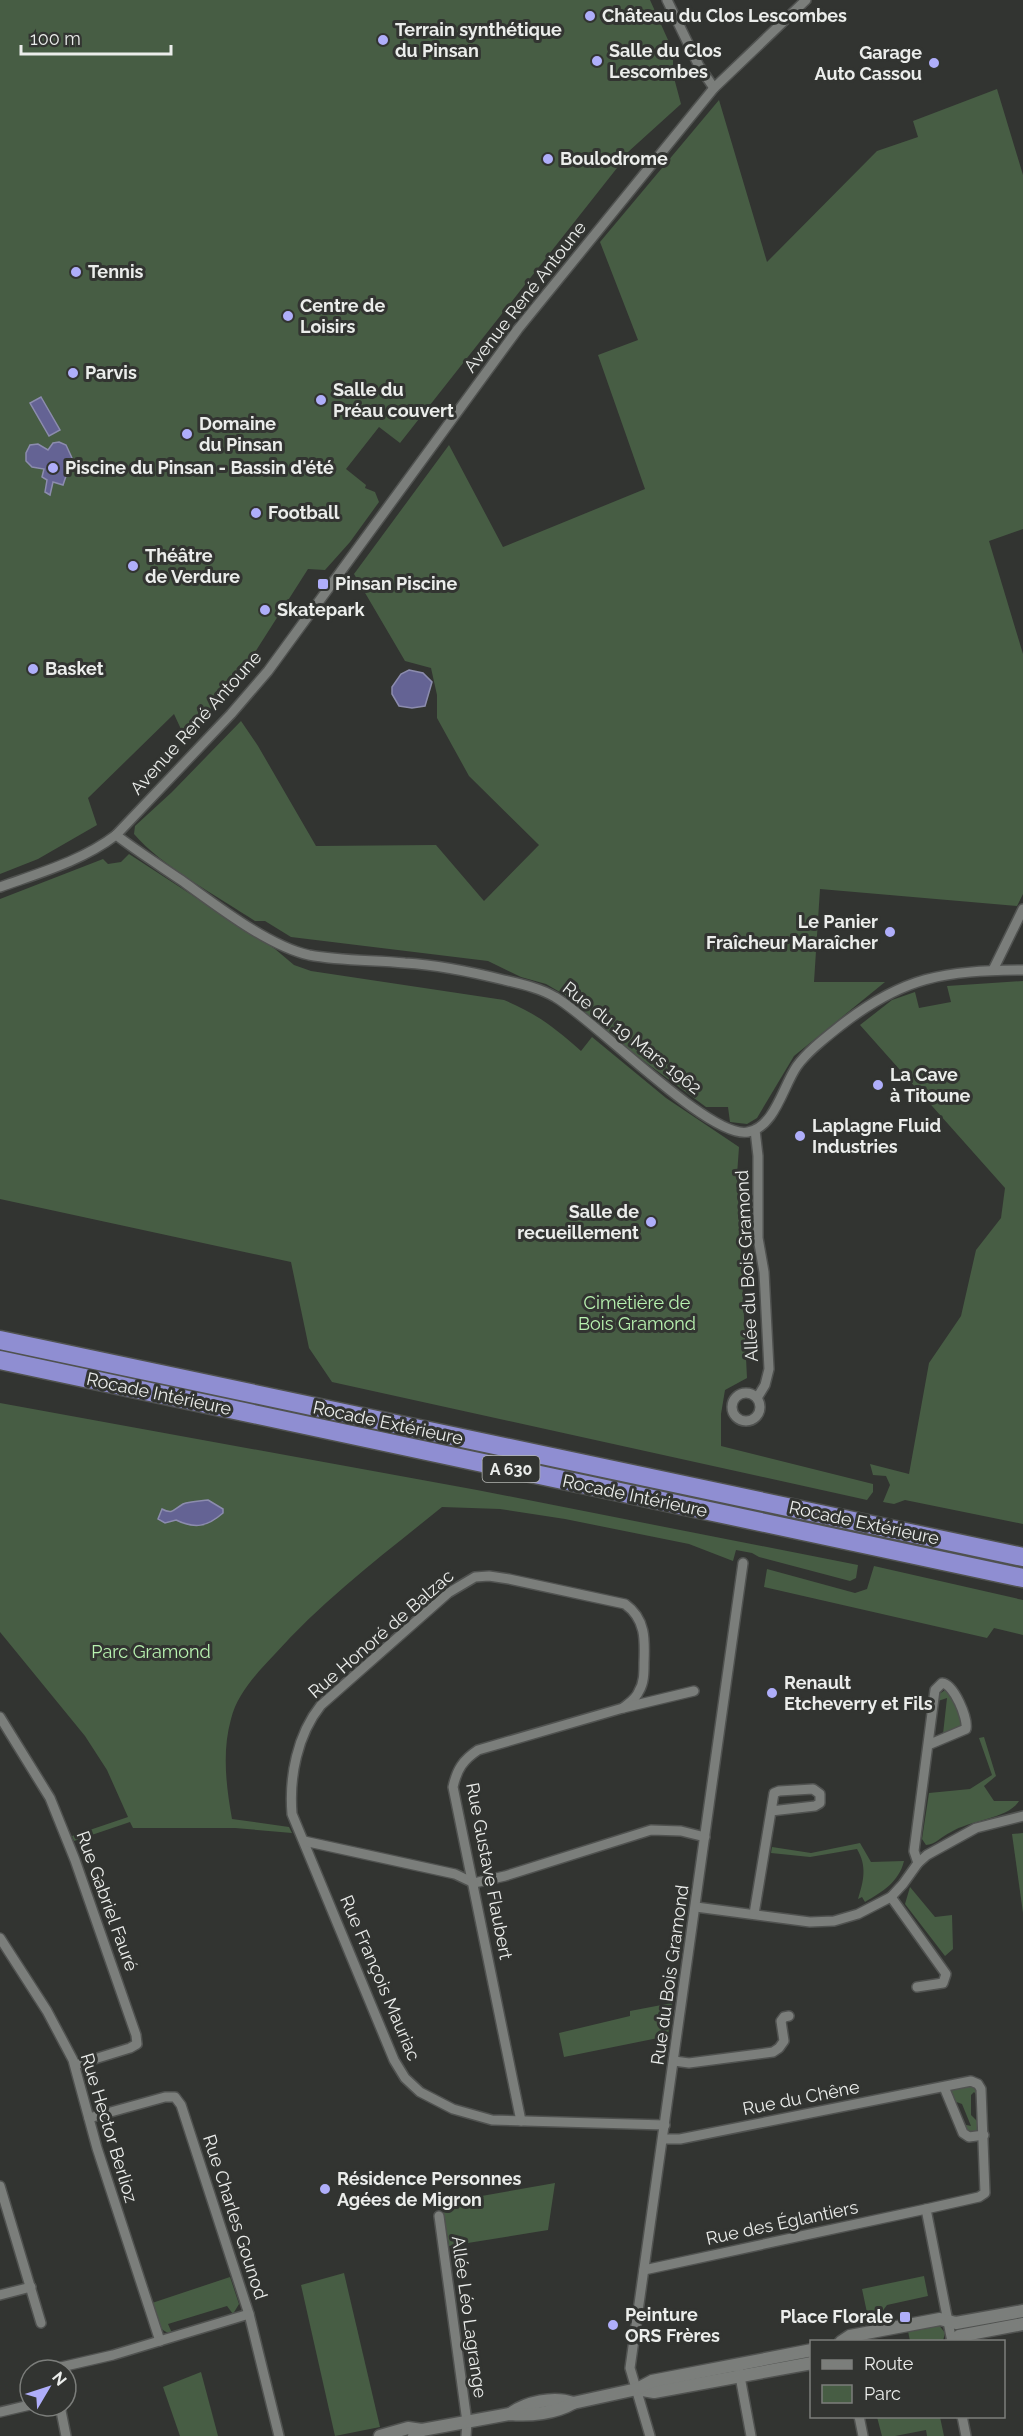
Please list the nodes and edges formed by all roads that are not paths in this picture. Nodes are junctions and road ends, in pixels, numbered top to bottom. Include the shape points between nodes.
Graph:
1 (667, 0) edge
2 (806, 0) edge
3 (714, 88) junction
4 (116, 835) junction
5 (0, 887) edge
6 (1023, 909) edge
7 (993, 970) junction
8 (1023, 970) edge
9 (755, 1130) junction
10 (0, 1340) edge
11 (0, 1360) edge
12 (757, 1398) dead end
13 (1023, 1557) edge
14 (743, 1563) dead end
15 (1023, 1578) edge
16 (694, 1691) dead end
17 (623, 1708) junction
18 (0, 1717) edge
19 (928, 1745) junction
20 (771, 1811) junction
21 (1023, 1816) edge
22 (705, 1837) junction
23 (304, 1841) junction
24 (918, 1863) junction
25 (474, 1882) junction
26 (891, 1896) junction
27 (696, 1906) junction
28 (754, 1914) junction
29 (0, 1938) edge
30 (917, 1988) dead end
31 (789, 2016) dead end
32 (674, 2061) junction
33 (75, 2065) junction
34 (944, 2087) junction
35 (89, 2118) junction
36 (521, 2121) junction
37 (665, 2126) junction
38 (984, 2135) junction
39 (663, 2139) junction
40 (0, 2186) edge
41 (926, 2209) junction
42 (439, 2216) dead end
43 (644, 2270) junction
44 (31, 2287) junction
45 (0, 2295) edge
46 (1023, 2311) edge
47 (249, 2314) junction
48 (948, 2321) junction
49 (41, 2323) dead end
50 (1023, 2324) edge
51 (846, 2340) edge
52 (952, 2340) edge
53 (954, 2340) edge
54 (160, 2341) junction
55 (810, 2351) edge
56 (810, 2363) edge
57 (78, 2365) edge
58 (739, 2370) junction
59 (637, 2390) junction
60 (18, 2408) edge
61 (0, 2412) edge
62 (62, 2418) edge
63 (859, 2418) edge
64 (962, 2418) edge
65 (467, 2422) junction
66 (418, 2433) edge
67 (66, 2436) edge
68 (279, 2436) edge
69 (380, 2436) edge
70 (466, 2436) edge
71 (650, 2436) edge
72 (752, 2436) edge
73 (863, 2436) edge
74 (966, 2436) edge

1 - 3 street
2 - 3 street, Avenue René Antoune
3 - 4 street, Avenue René Antoune via 518,329 262,678
4 - 5 street, Avenue René Antoune via 66,862
4 - 9 street, Rue du 19 Mars 1962 via 244,923 305,954 451,969 547,992 724,1128 740,1133
6 - 7 street
7 - 8 street
7 - 9 street via 919,980 879,997 804,1058 766,1123
9 - 12 street, Allée du Bois Gramond via 758,1238 764,1272 769,1369
10 - 13 highway, Rocade Extérieure / A 630
11 - 15 highway, Rocade Intérieure / A 630
14 - 22 street, Rue du Bois Gramond
16 - 17 street, Rue Gustave Flaubert
17 - 23 street, Rue Honoré de Balzac via 634,1699 644,1678 645,1637 637,1614 625,1604 509,1579 475,1577 448,1593 312,1716 292,1778 292,1814
17 - 25 street, Rue Gustave Flaubert via 478,1750 459,1766 453,1787
18 - 33 street, Rue Gabriel Fauré via 50,1798 136,2035 137,2044 130,2048
19 - 19 street via 936,1690 947,1683 967,1723 966,1729
19 - 24 street via 914,1851
20 - 20 street via 773,1797 779,1791 813,1790 820,1794 815,1806
20 - 28 street
21 - 24 street via 976,1828
22 - 25 street via 651,1830 506,1876
22 - 27 street, Rue du Bois Gramond
23 - 25 street via 455,1874
23 - 36 street, Rue François Mauriac via 394,2060 405,2078 420,2092 453,2109 492,2120
24 - 26 street
25 - 36 street, Rue Gustave Flaubert
26 - 28 street via 858,1914 834,1921 810,1922
26 - 30 street via 946,1974 943,1983
27 - 28 street
27 - 32 street, Rue du Bois Gramond
29 - 33 street, Rue Hector Berlioz via 47,2011
31 - 32 street via 781,2021 784,2041 773,2052 689,2063
32 - 37 street, Rue du Bois Gramond
33 - 35 street, Rue Hector Berlioz
34 - 38 street via 963,2133 969,2137
34 - 38 street, Rue du Chêne via 971,2081 980,2086
34 - 39 street, Rue du Chêne via 680,2139
35 - 47 street, Rue Charles Gounod via 165,2097 178,2101
35 - 54 street, Rue Hector Berlioz
36 - 37 street, Rue François Mauriac
37 - 39 street, Rue du Bois Gramond
38 - 41 street, Rue des Églantiers via 985,2193
39 - 43 street, Rue du Bois Gramond
40 - 44 street
41 - 43 street, Rue des Églantiers
41 - 48 street
42 - 65 street, Allée Léo Lagrange
43 - 59 street, Rue du Bois Gramond via 630,2368
44 - 45 street
44 - 49 street
46 - 48 street via 956,2323
47 - 54 street
47 - 68 street, Rue Charles Gounod
48 - 51 street via 940,2319
48 - 52 street
50 - 53 street
54 - 57 street
55 - 58 street
56 - 58 street
58 - 59 street via 654,2392
58 - 72 street
59 - 65 street via 573,2403 562,2399 520,2406 510,2414
59 - 71 street, Rue du Bois Gramond
60 - 61 street
62 - 67 street
63 - 73 street
64 - 74 street
65 - 66 street
65 - 70 street, Allée Léo Lagrange
66 - 69 street via 408,2428

